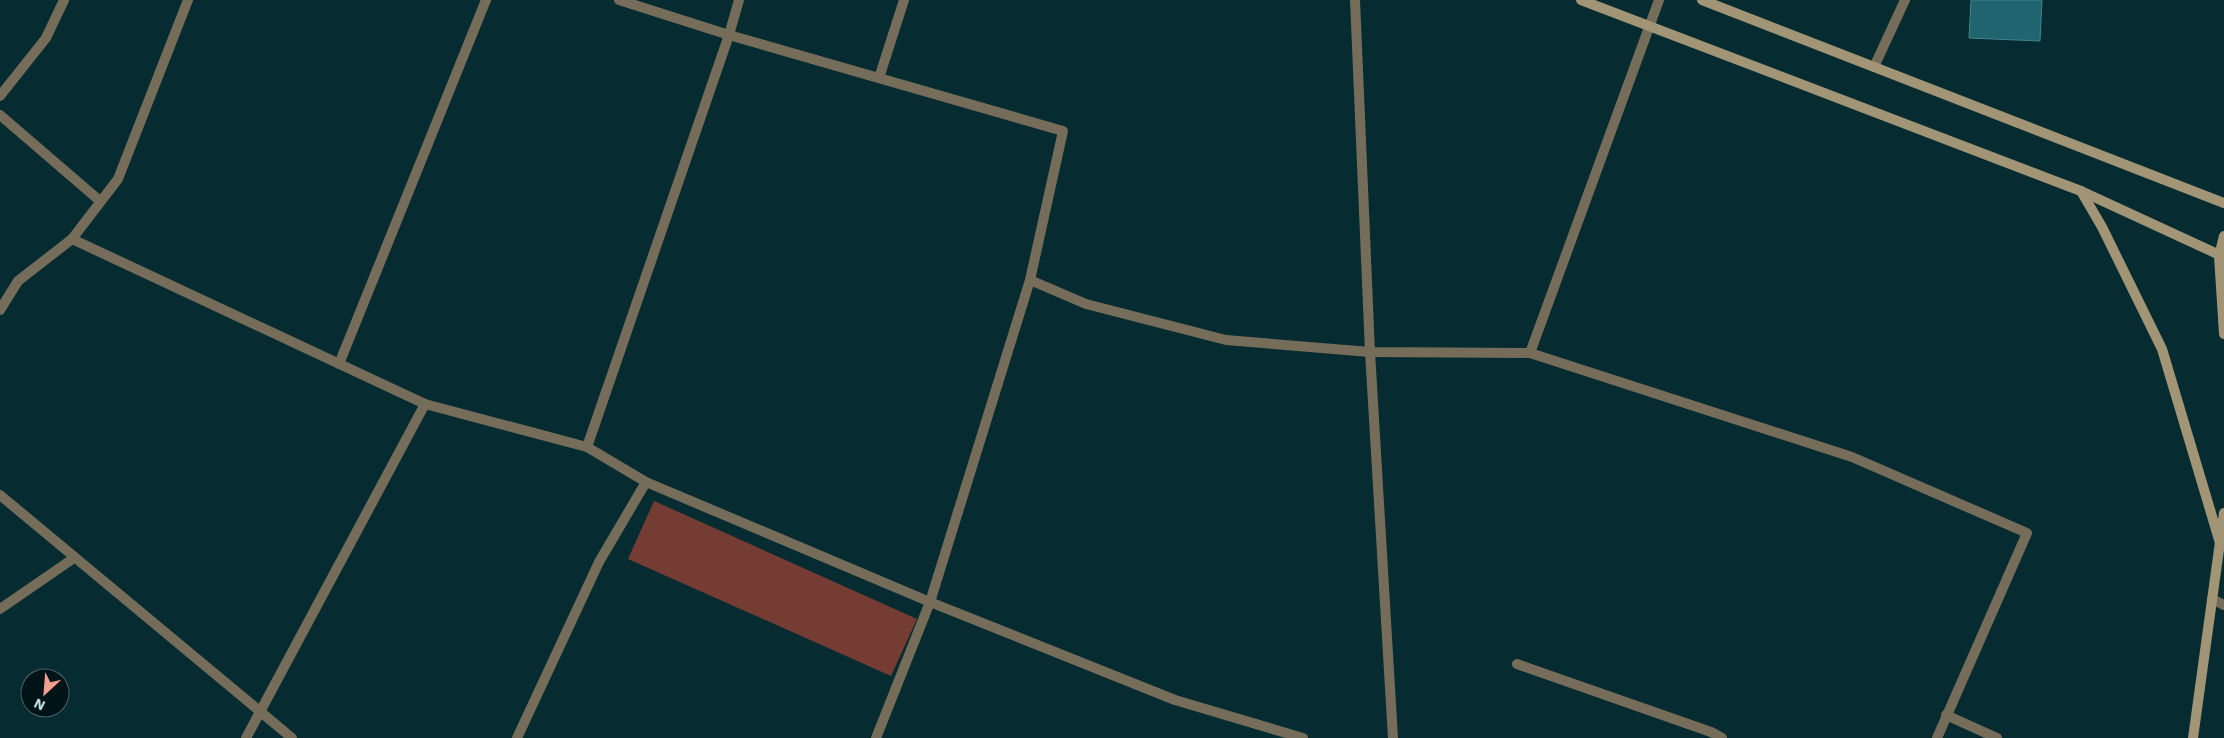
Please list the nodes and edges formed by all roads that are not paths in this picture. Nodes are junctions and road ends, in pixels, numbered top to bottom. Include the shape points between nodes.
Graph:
1 (64, 0) edge
2 (188, 0) edge
3 (486, 0) edge
4 (619, 0) edge
5 (738, 0) edge
6 (904, 0) edge
7 (1354, 0) edge
8 (1581, 0) edge
9 (1659, 0) edge
10 (1702, 0) edge
11 (1905, 0) edge
12 (1651, 27) junction
13 (729, 35) junction
14 (1874, 67) junction
15 (879, 78) junction
16 (0, 96) edge
17 (0, 115) edge
18 (2081, 191) junction
19 (100, 201) junction
20 (2224, 203) edge
21 (2224, 236) edge
22 (72, 239) junction
23 (2222, 256) edge
24 (1030, 280) junction
25 (0, 310) edge
26 (2224, 334) edge
27 (1370, 352) junction
28 (1530, 353) junction
29 (340, 364) junction
30 (425, 404) junction
31 (587, 447) junction
32 (646, 482) junction
33 (0, 494) edge
34 (2224, 513) edge
35 (2220, 543) junction
36 (74, 558) junction
37 (2212, 599) junction
38 (930, 602) junction
39 (2224, 605) edge
40 (0, 609) edge
41 (1517, 664) dead end
42 (260, 712) junction
43 (1946, 716) junction
44 (246, 738) edge
45 (292, 738) edge
46 (517, 738) edge
47 (876, 738) edge
48 (1304, 738) edge
49 (1393, 738) edge
50 (1722, 738) edge
51 (1936, 738) edge
52 (1997, 738) edge
53 (2193, 738) edge

1 - 16 street via 46,38
2 - 19 street via 118,179
3 - 29 street
4 - 13 street
5 - 13 street
6 - 15 street
7 - 27 street
8 - 12 street
9 - 12 street
10 - 14 street
11 - 14 street
12 - 18 street
12 - 28 street
13 - 15 street
13 - 31 street
14 - 20 street
15 - 24 street via 1063,131
17 - 19 street
18 - 23 street
18 - 35 street via 2162,349
19 - 22 street
21 - 23 street
22 - 25 street via 18,281
22 - 29 street
23 - 26 street
24 - 27 street via 1086,304 1226,340
24 - 38 street
27 - 28 street
27 - 49 street
28 - 43 street via 1852,457 2027,532
29 - 30 street
30 - 31 street
30 - 42 street
31 - 32 street
32 - 38 street
32 - 46 street via 599,562
33 - 36 street
34 - 35 street
35 - 37 street
36 - 40 street
36 - 42 street
37 - 39 street
37 - 53 street
38 - 47 street
38 - 48 street via 1175,700
41 - 50 street
42 - 44 street
42 - 45 street
43 - 51 street
43 - 52 street

